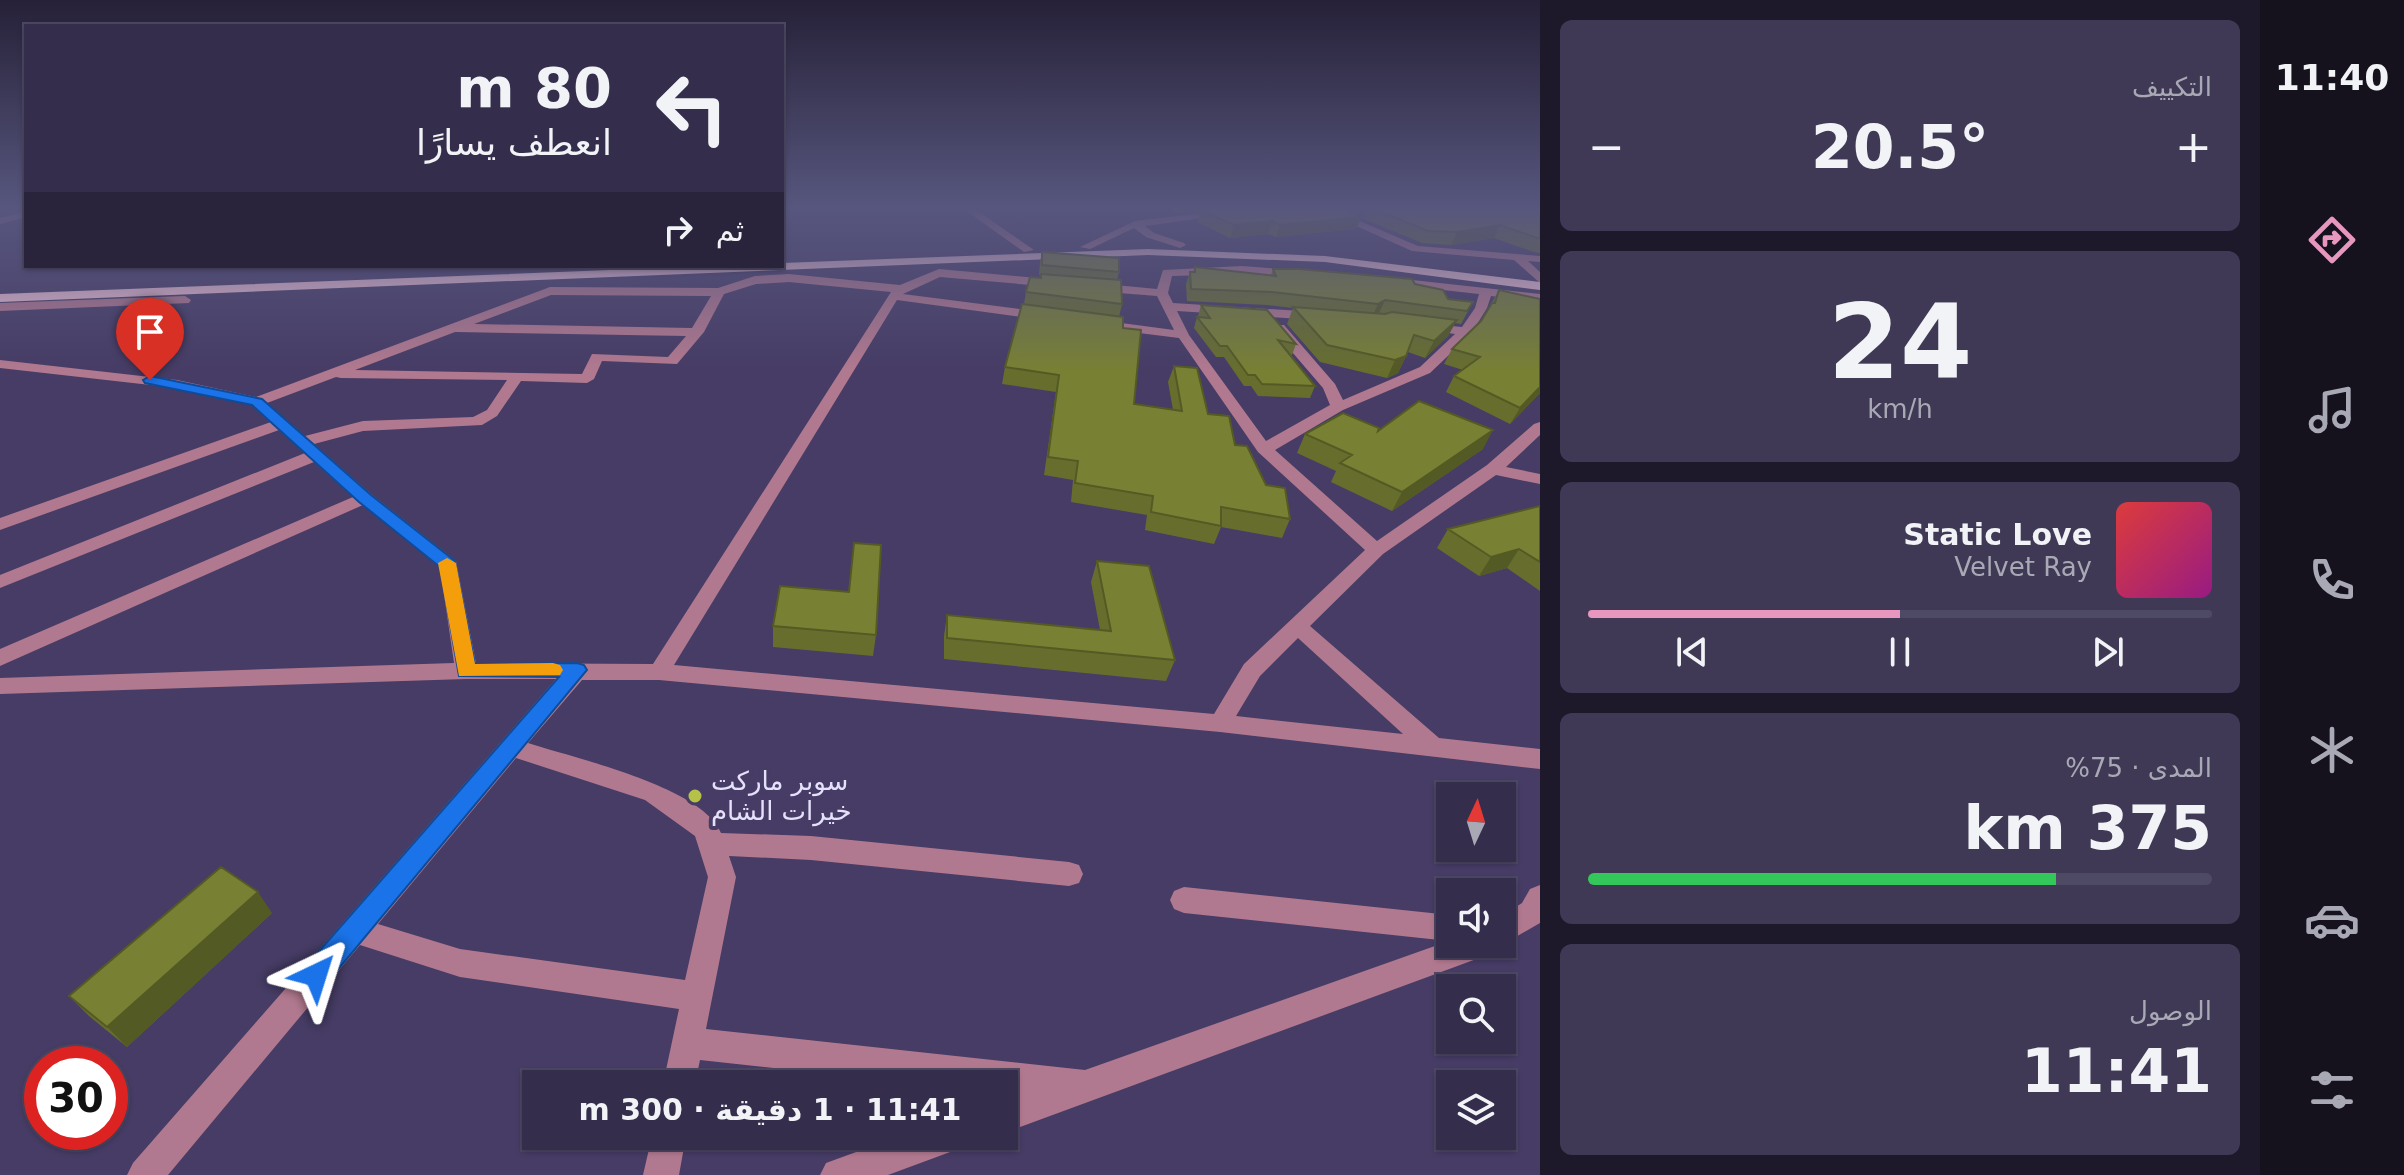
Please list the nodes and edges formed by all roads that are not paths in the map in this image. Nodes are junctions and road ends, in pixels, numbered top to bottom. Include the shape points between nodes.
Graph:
1 (903, 262) edge
2 (1342, 262) edge
3 (1399, 262) edge
4 (1522, 262) edge
5 (784, 267) edge
6 (546, 268) edge
7 (749, 268) edge
8 (1305, 275) edge
9 (1352, 278) edge
10 (1540, 279) edge
11 (1540, 286) edge
12 (0, 289) edge
13 (1486, 291) junction
14 (719, 292) junction
15 (897, 293) junction
16 (0, 298) edge
17 (1540, 298) edge
18 (1164, 299) junction
19 (185, 300) dead end
20 (0, 307) edge
21 (1267, 312) junction
22 (1059, 318) edge
23 (1336, 318) edge
24 (1090, 322) edge
25 (1406, 324) edge
26 (449, 328) junction
27 (1466, 331) junction
28 (697, 332) junction
29 (1183, 335) junction
30 (0, 364) edge
31 (329, 374) junction
32 (517, 376) junction
33 (257, 402) junction
34 (1338, 407) junction
35 (281, 424) junction
36 (1540, 427) edge
37 (309, 449) junction
38 (1264, 449) junction
39 (1493, 469) junction
40 (1540, 479) edge
41 (365, 498) junction
42 (0, 524) edge
43 (1376, 550) junction
44 (0, 582) edge
45 (1297, 626) junction
46 (0, 658) edge
47 (577, 670) junction
48 (466, 671) junction
49 (659, 672) junction
50 (0, 686) edge
51 (1220, 723) junction
52 (511, 747) junction
53 (1433, 747) junction
54 (1540, 759) edge
55 (711, 844) junction
56 (1069, 874) dead end
57 (1540, 898) edge
58 (1184, 900) dead end
59 (1516, 923) edge
60 (1436, 927) edge
61 (354, 930) junction
62 (1441, 958) edge
63 (697, 997) junction
64 (688, 1043) junction
65 (682, 1070) edge
66 (1089, 1086) junction
67 (1018, 1111) edge
68 (666, 1150) edge
69 (909, 1150) edge
70 (145, 1175) edge
71 (661, 1175) edge
72 (838, 1175) edge

1 - 5 main road
2 - 11 main road
3 - 10 main road
4 - 10 street
6 - 12 main road
7 - 16 main road
8 - 18 street via 1242,270 1167,273
9 - 13 street
13 - 17 street
13 - 27 street
14 - 15 street via 755,280 789,278
14 - 26 street via 550,291
14 - 28 street
15 - 18 street via 939,273
15 - 22 street
15 - 49 street
18 - 21 street
18 - 29 street
19 - 20 street
21 - 23 street
21 - 34 street via 1330,387
24 - 29 street
25 - 27 street
26 - 28 street
26 - 31 street
27 - 34 street via 1425,370
28 - 32 street via 672,361 597,357 587,379
29 - 38 street
30 - 33 street via 177,384
31 - 32 street
31 - 33 street
32 - 37 street via 492,413 476,422 363,426
33 - 35 street
34 - 38 street
35 - 37 street
35 - 42 street
36 - 39 street
37 - 41 street
37 - 44 street
38 - 43 street
39 - 40 street
39 - 43 street
41 - 46 street
41 - 48 street via 449,565
43 - 45 street
45 - 51 street via 1252,670
45 - 53 street
47 - 48 street
47 - 49 street
47 - 52 street
48 - 50 street
49 - 51 street
51 - 53 street
52 - 55 street via 654,793 706,829
52 - 61 street
53 - 54 street
55 - 56 street via 811,848
55 - 63 street via 722,877
57 - 59 street via 1532,912
58 - 60 street
61 - 63 street via 460,963
61 - 70 street
62 - 66 street
63 - 64 street
64 - 65 street
64 - 66 street
66 - 67 street
68 - 71 street
69 - 72 street

